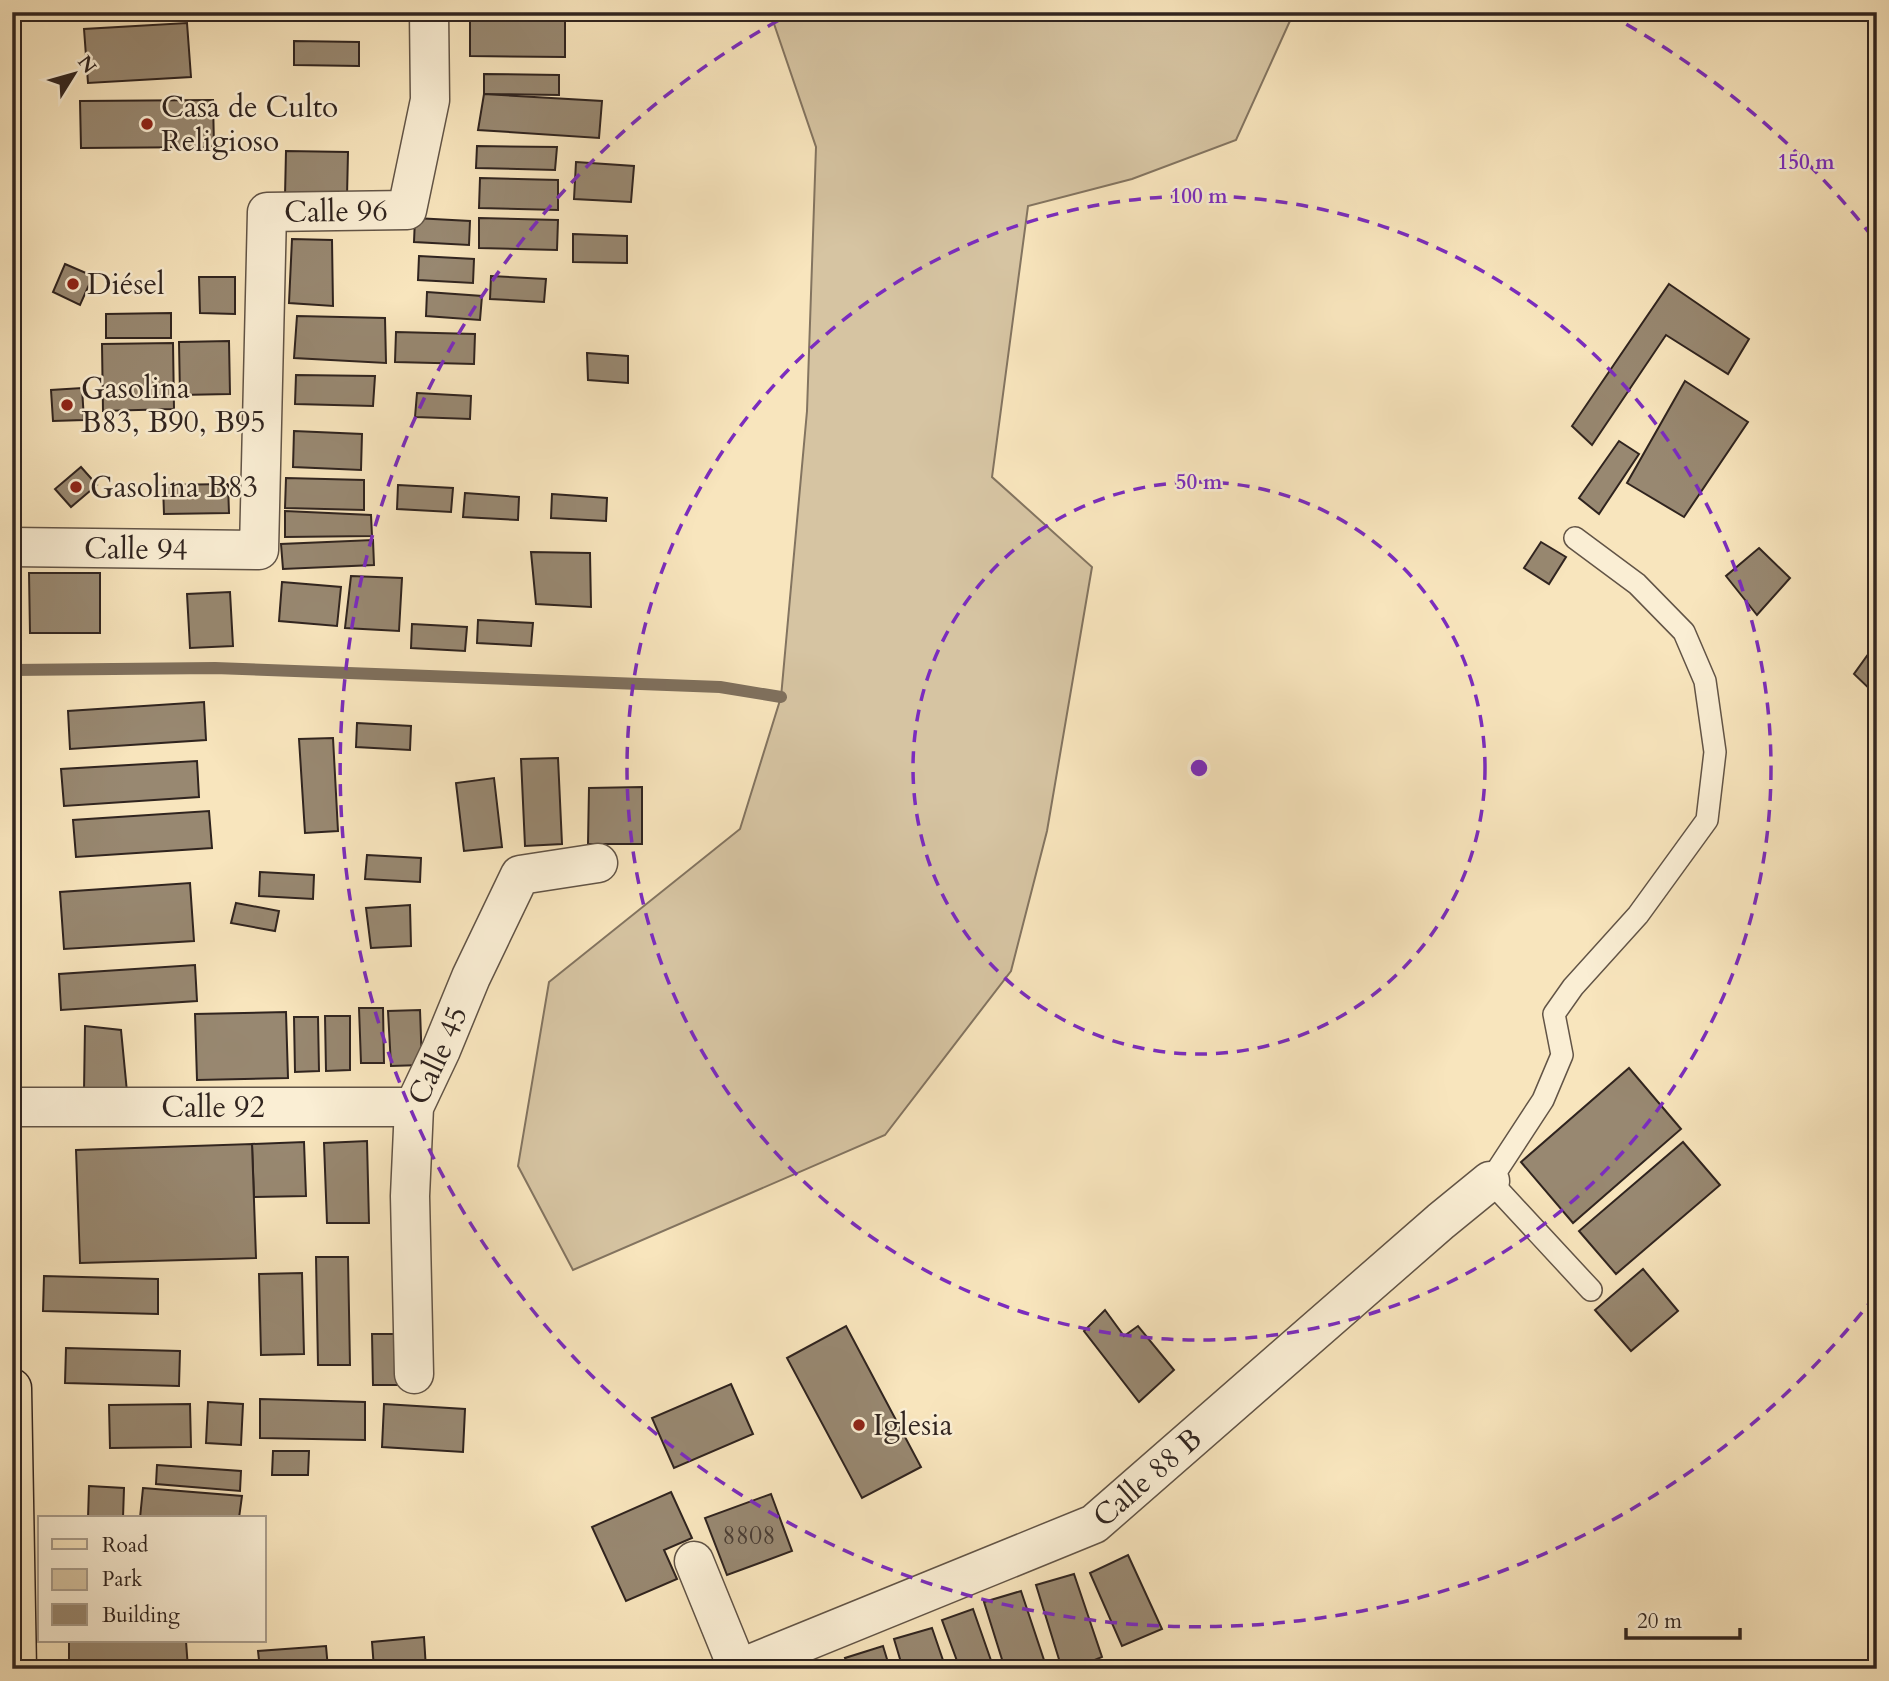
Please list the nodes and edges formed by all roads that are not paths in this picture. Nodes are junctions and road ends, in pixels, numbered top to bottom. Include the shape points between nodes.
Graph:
1 (429, 12) edge
2 (1575, 538) dead end
3 (12, 547) edge
4 (259, 550) joint
5 (598, 863) dead end
6 (12, 1107) edge
7 (414, 1107) junction
8 (1490, 1181) junction
9 (1591, 1290) dead end
10 (414, 1374) dead end
11 (12, 1388) edge
12 (694, 1560) dead end
13 (14, 1619) edge
14 (17, 1669) edge
15 (738, 1669) edge

1 - 4 street, Calle 96 via 430,100 407,210 267,212
2 - 8 lane via 1637,584 1684,632 1705,681 1716,752 1707,820 1638,915 1554,1014 1562,1055 1543,1100
3 - 4 street, Calle 94
5 - 7 street, Calle 45 via 520,875
6 - 7 street, Calle 92
7 - 10 street, Calle 45 via 410,1196
8 - 9 lane
8 - 15 street, Calle 88 B via 1094,1524
11 - 13 main road
12 - 15 street
13 - 14 main road

